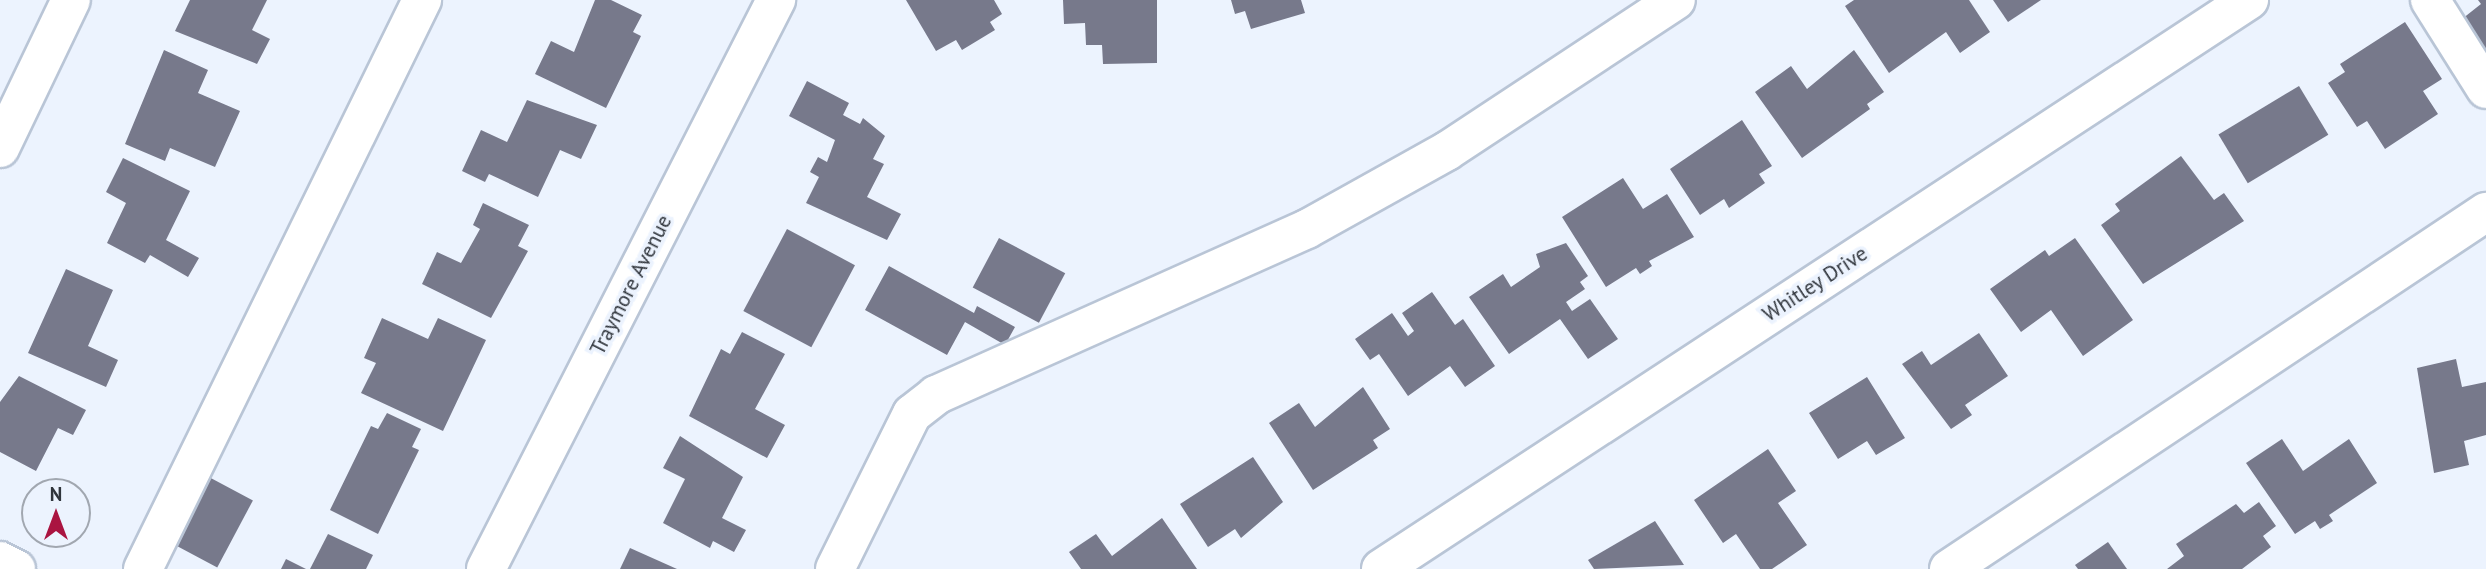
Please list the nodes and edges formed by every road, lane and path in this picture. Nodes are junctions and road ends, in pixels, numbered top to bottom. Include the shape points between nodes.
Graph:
1 (71, 0) edge
2 (422, 0) edge
3 (776, 0) edge
4 (1676, 0) edge
5 (2249, 0) edge
6 (2430, 0) edge
7 (2486, 89) edge
8 (0, 148) edge
9 (2486, 212) edge
10 (0, 561) edge
11 (16, 569) edge
12 (142, 569) edge
13 (486, 569) edge
14 (835, 569) edge
15 (1381, 569) edge
16 (1949, 569) edge

1 - 8 street
2 - 12 street
3 - 13 street, Traymore Avenue
4 - 14 street via 1447,151 1307,229 936,394 912,414
5 - 15 street, Whitley Drive
6 - 7 street
9 - 16 street
10 - 11 street

